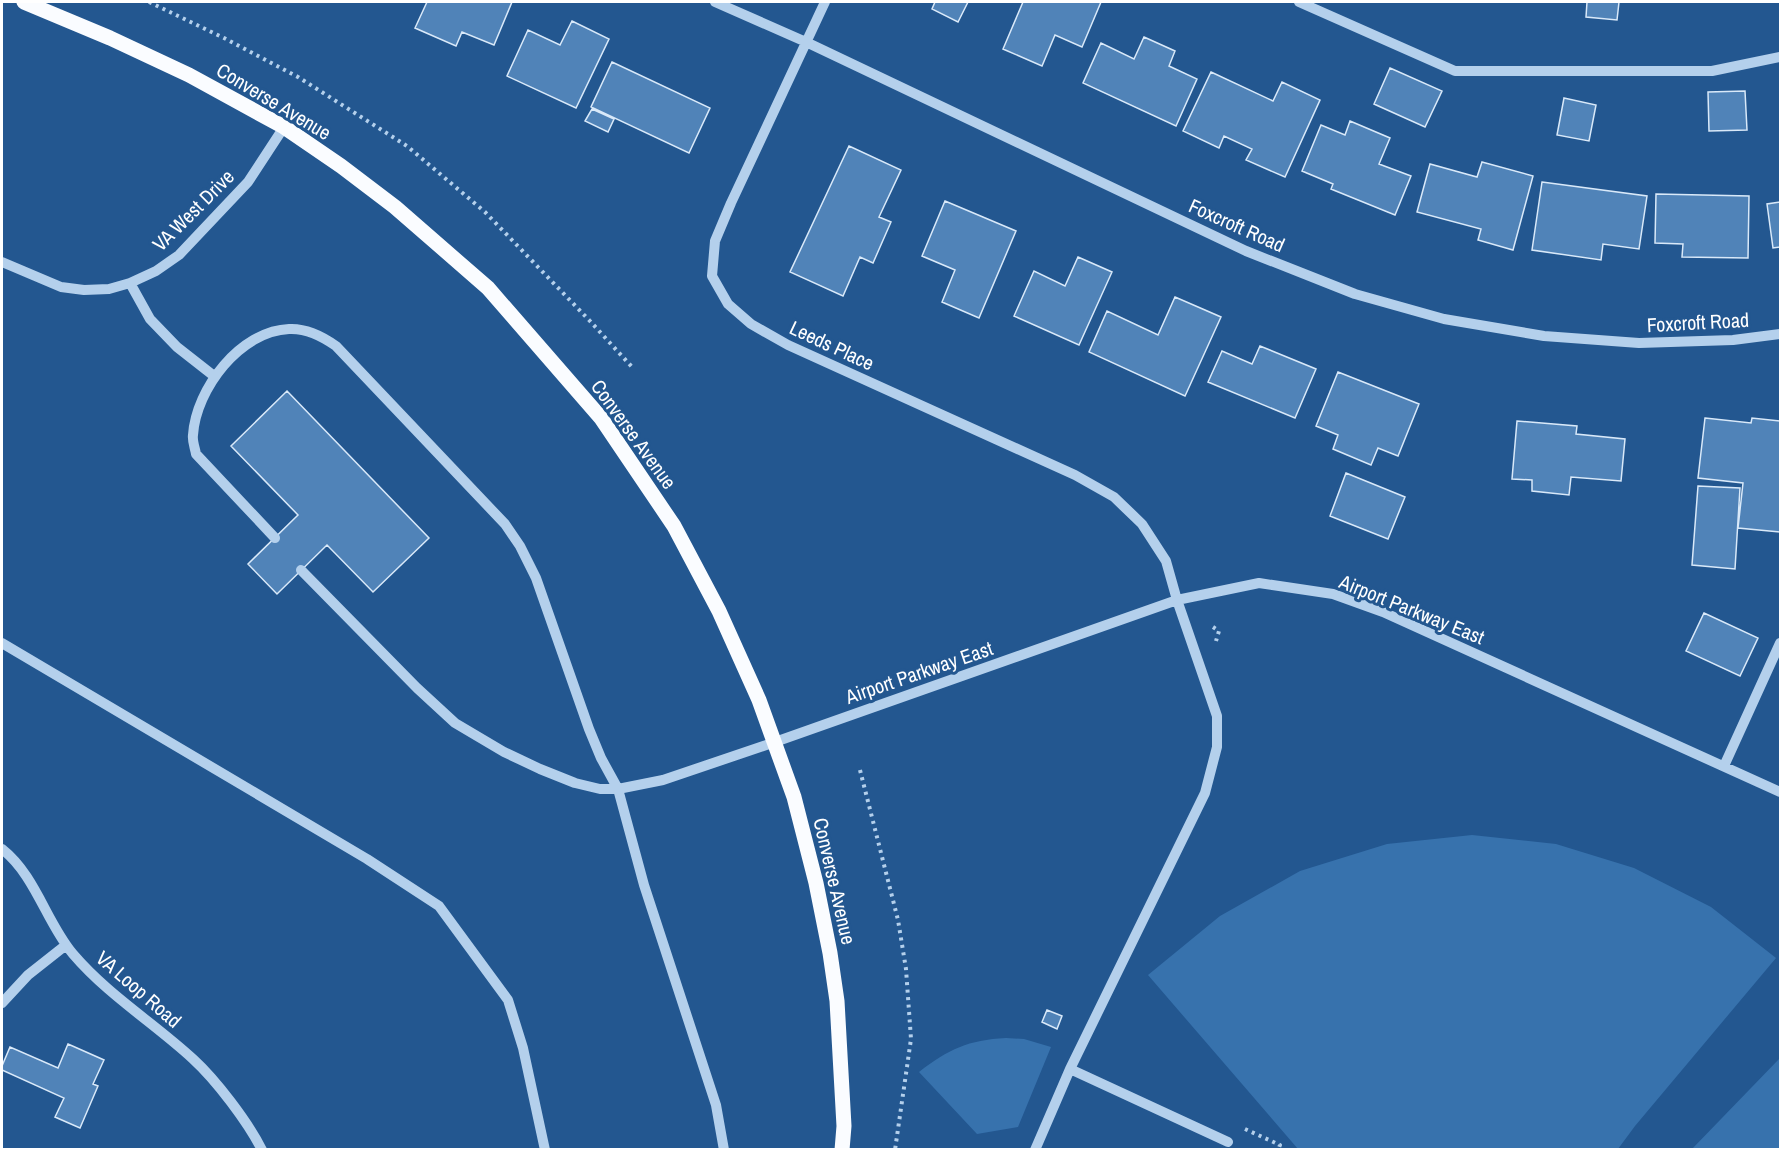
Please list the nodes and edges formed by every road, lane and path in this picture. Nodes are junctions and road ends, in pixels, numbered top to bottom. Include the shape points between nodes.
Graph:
1 (24, 2) edge
2 (149, 2) edge
3 (715, 2) edge
4 (825, 2) edge
5 (1299, 2) edge
6 (806, 42) junction
7 (1780, 57) edge
8 (284, 127) junction
9 (2, 262) edge
10 (130, 283) junction
11 (1780, 333) edge
12 (632, 367) dead end
13 (214, 376) junction
14 (275, 538) dead end
15 (301, 570) dead end
16 (1177, 600) junction
17 (1213, 627) dead end
18 (2, 643) edge
19 (1780, 643) edge
20 (1216, 645) dead end
21 (775, 742) junction
22 (1724, 766) junction
23 (860, 770) dead end
24 (618, 789) junction
25 (1780, 792) edge
26 (2, 849) edge
27 (66, 945) junction
28 (2, 1003) edge
29 (1070, 1069) junction
30 (1238, 1125) dead end
31 (1228, 1142) dead end
32 (262, 1149) edge
33 (545, 1149) edge
34 (724, 1149) edge
35 (842, 1149) edge
36 (895, 1149) edge
37 (1035, 1149) edge
38 (1278, 1149) edge

1 - 8 main road, Converse Avenue via 189,75
2 - 12 path via 298,77 407,146 485,212
3 - 6 street, Foxcroft Road
4 - 6 street, Leeds Place
5 - 7 street via 1455,71 1712,71
6 - 11 street, Foxcroft Road via 1246,251 1355,294 1444,319 1544,336 1639,344 1733,340
6 - 16 street, Leeds Place via 715,241 712,276 728,304 751,324 788,345 1075,475 1114,497 1142,524 1166,561
8 - 10 street, VA West Drive via 248,182 205,229 179,255
8 - 21 main road, Converse Avenue via 395,207 488,288 601,418 674,526 719,611
9 - 10 street, VA West Drive via 61,287 109,289
10 - 13 street via 150,320
13 - 14 street via 192,437 196,454
13 - 24 street via 251,341 269,332 289,328 307,331 336,346 478,494 520,546 536,578 589,729
15 - 24 street, Airport Parkway East via 455,723 504,752 566,780 600,789
16 - 21 street, Airport Parkway East
16 - 22 street, Airport Parkway East via 1259,583 1333,594 1383,612
16 - 29 street, Leeds Place via 1217,716 1217,747 1205,793
17 - 20 path via 1219,631
18 - 33 street via 368,859 440,906 508,1000
19 - 22 street
21 - 24 street, Airport Parkway East via 663,780
21 - 35 main road, Converse Avenue via 794,797 830,953 837,1001
22 - 25 street, Airport Parkway East
23 - 36 path via 898,921 906,969 911,1039
24 - 34 street via 644,885 716,1105
26 - 27 street, VA Loop Road via 26,876
27 - 28 street via 28,975
27 - 32 street, VA Loop Road via 112,993 195,1060 244,1120
29 - 31 street
29 - 37 street, Leeds Place
30 - 38 path via 1280,1145

